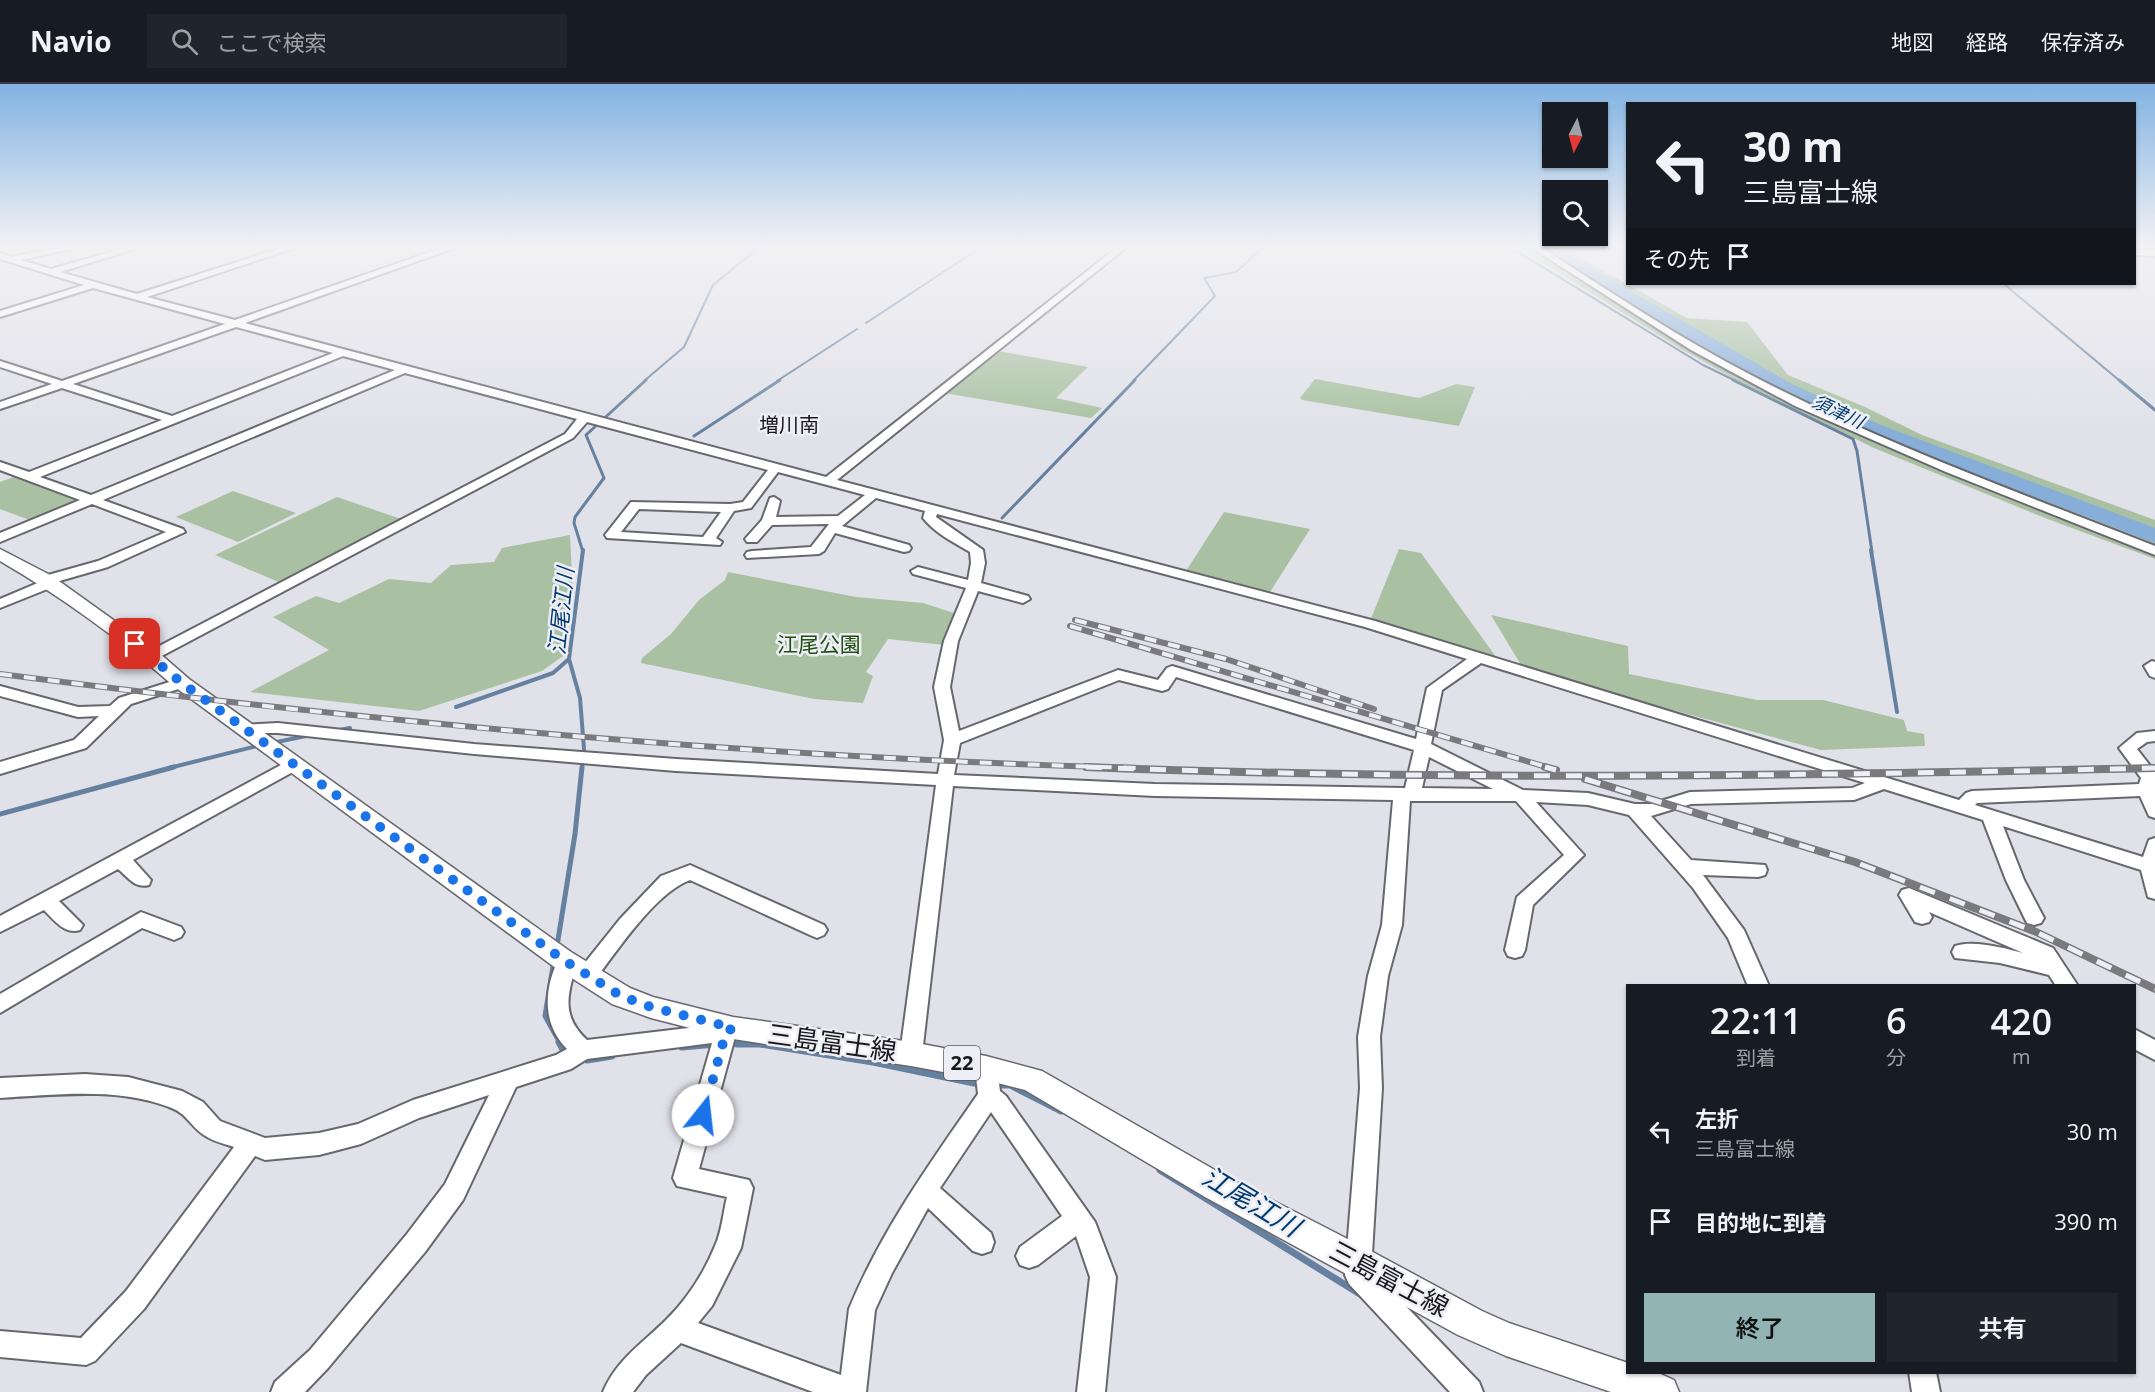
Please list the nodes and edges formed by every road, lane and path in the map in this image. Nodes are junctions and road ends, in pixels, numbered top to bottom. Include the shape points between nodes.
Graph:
1 (22, 307) edge
2 (172, 307) edge
3 (282, 307) edge
4 (1047, 307) edge
5 (1629, 307) edge
6 (0, 314) edge
7 (234, 324) junction
8 (344, 352) junction
9 (0, 364) edge
10 (405, 369) junction
11 (62, 384) junction
12 (0, 406) edge
13 (587, 419) junction
14 (174, 420) junction
15 (0, 466) edge
16 (776, 467) junction
17 (28, 477) junction
18 (829, 481) junction
19 (874, 494) junction
20 (93, 501) junction
21 (774, 501) dead end
22 (730, 508) junction
23 (932, 510) junction
24 (768, 521) junction
25 (838, 524) junction
26 (0, 538) edge
27 (752, 539) dead end
28 (904, 548) dead end
29 (2155, 551) edge
30 (0, 554) edge
31 (752, 555) dead end
32 (918, 571) dead end
33 (48, 582) junction
34 (973, 587) junction
35 (1023, 599) dead end
36 (0, 604) edge
37 (151, 656) junction
38 (1478, 657) junction
39 (182, 683) junction
40 (0, 692) edge
41 (115, 711) junction
42 (2155, 736) edge
43 (258, 739) junction
44 (952, 740) junction
45 (1423, 747) junction
46 (294, 764) junction
47 (0, 768) edge
48 (945, 780) junction
49 (1881, 784) junction
50 (2151, 789) edge
51 (1407, 796) junction
52 (1521, 796) junction
53 (1961, 808) junction
54 (1635, 810) junction
55 (2155, 812) edge
56 (1991, 818) junction
57 (2155, 845) edge
58 (120, 859) junction
59 (2152, 866) edge
60 (1686, 867) junction
61 (1758, 870) dead end
62 (142, 880) dead end
63 (2155, 892) edge
64 (45, 900) junction
65 (1922, 917) dead end
66 (2034, 918) dead end
67 (0, 925) edge
68 (73, 926) dead end
69 (817, 930) dead end
70 (174, 932) dead end
71 (1515, 950) dead end
72 (1962, 952) dead end
73 (577, 968) junction
74 (2056, 969) junction
75 (1759, 984) edge
76 (2067, 984) edge
77 (0, 1004) edge
78 (730, 1030) junction
79 (2136, 1039) edge
80 (583, 1050) junction
81 (2155, 1051) edge
82 (911, 1054) junction
83 (986, 1068) junction
84 (509, 1078) junction
85 (0, 1088) edge
86 (989, 1096) junction
87 (251, 1143) junction
88 (925, 1190) junction
89 (1078, 1219) junction
90 (982, 1242) dead end
91 (1029, 1256) dead end
92 (1358, 1261) junction
93 (677, 1328) junction
94 (0, 1344) edge
95 (1922, 1374) edge
96 (285, 1392) edge
97 (617, 1392) edge
98 (851, 1392) edge
99 (1091, 1392) edge
100 (1469, 1392) edge
101 (1662, 1392) edge
102 (1926, 1392) edge

1 - 6 street
2 - 7 street
3 - 7 street
4 - 18 street
5 - 29 street via 1751,379 1873,438
7 - 8 street
7 - 11 street
8 - 10 street
8 - 14 street
9 - 11 street
10 - 13 street
10 - 20 street
11 - 12 street
11 - 14 street
13 - 16 street
13 - 37 street via 569,436
14 - 17 street
15 - 17 street
16 - 18 street
16 - 22 street via 747,505
17 - 20 street
18 - 19 street
19 - 23 street
19 - 25 street
20 - 26 street
20 - 33 street via 178,532
21 - 24 street
22 - 22 street via 711,542 612,535 635,505
23 - 34 street via 929,518 976,550 978,563
23 - 38 street via 1370,624
24 - 25 street
24 - 27 street
25 - 28 street
25 - 31 street via 814,551
30 - 33 main road, 三島富士線 / 22
32 - 34 street
33 - 36 street
33 - 37 main road, 三島富士線 / 22
34 - 35 street
34 - 44 street via 951,641 942,687
37 - 39 main road, 三島富士線 / 22
38 - 45 street via 1435,688
38 - 49 street
39 - 41 street via 126,701
39 - 43 main road, 三島富士線 / 22
40 - 41 street via 78,712
41 - 47 street via 80,744
42 - 50 street via 2143,737 2127,748 2150,777
43 - 46 main road, 三島富士線 / 22
43 - 48 street via 278,728 676,765
44 - 45 street via 1118,675 1162,687 1172,670
44 - 48 street
45 - 51 street
45 - 52 street
46 - 58 street
46 - 73 main road, 三島富士線 / 22
48 - 51 street
48 - 82 street
49 - 53 street
49 - 54 street via 1854,794 1690,798 1652,810
50 - 53 street via 1972,797
50 - 55 street
51 - 52 street
51 - 92 street via 1392,925 1378,976 1369,1037 1371,1088
52 - 54 street via 1588,799
52 - 71 street via 1575,855 1524,902
53 - 56 street
54 - 60 street
56 - 59 street
56 - 66 street
57 - 59 street
58 - 62 street
58 - 64 street
59 - 63 street
60 - 61 street
60 - 75 street via 1737,935
64 - 67 street
64 - 68 street
65 - 74 street via 1909,895 2046,954
69 - 73 street via 690,872 668,881
70 - 77 street via 141,919
72 - 74 street via 2000,955
73 - 78 main road, 三島富士線 / 22 via 621,996
73 - 80 street via 556,998 556,1016
74 - 76 street
78 - 80 street
78 - 82 main road, 三島富士線 / 22
78 - 93 street via 685,1178 741,1188 728,1248 703,1297
79 - 81 street
80 - 84 street via 563,1062
82 - 83 main road, 三島富士線 / 22
83 - 86 street
83 - 92 main road, 三島富士線 / 22 via 1032,1080 1294,1230
84 - 87 street via 412,1110 361,1134 319,1144 265,1149
84 - 96 street via 454,1192 319,1359
85 - 87 street via 85,1084 174,1098 195,1109 212,1128
86 - 88 street
86 - 89 street via 998,1103
87 - 94 street via 135,1300 86,1352
88 - 90 street
88 - 98 street via 862,1309
89 - 91 street
89 - 99 street via 1103,1277
92 - 100 street via 1358,1275
92 - 101 main road, 三島富士線 / 22 via 1506,1339
93 - 97 street via 636,1365
93 - 98 street
95 - 102 street

